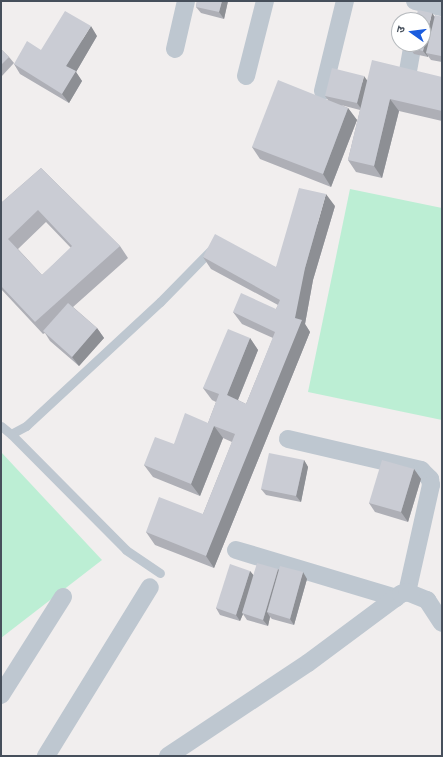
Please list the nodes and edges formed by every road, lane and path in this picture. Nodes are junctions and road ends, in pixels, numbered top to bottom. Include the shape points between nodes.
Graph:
1 (186, 1) edge
2 (265, 1) edge
3 (345, 1) edge
4 (420, 2) edge
5 (442, 7) edge
6 (419, 12) edge
7 (175, 49) dead end
8 (412, 52) edge
9 (408, 71) edge
10 (246, 76) dead end
11 (323, 91) dead end
12 (211, 250) edge
13 (1, 426) edge
14 (11, 434) junction
15 (288, 438) dead end
16 (436, 481) edge
17 (236, 550) dead end
18 (155, 580) joint
19 (401, 595) junction
20 (63, 597) dead end
21 (442, 623) edge
22 (1, 695) edge
23 (46, 756) edge
24 (168, 756) edge

1 - 7 street
2 - 10 street
3 - 11 street
4 - 5 street
4 - 6 street
8 - 9 street
12 - 14 lane via 160,302 26,426
13 - 14 lane
14 - 18 lane
15 - 16 street via 421,470
16 - 19 street via 431,485
17 - 19 street
18 - 23 street
19 - 21 street via 427,600
19 - 24 street via 308,663
20 - 22 street

